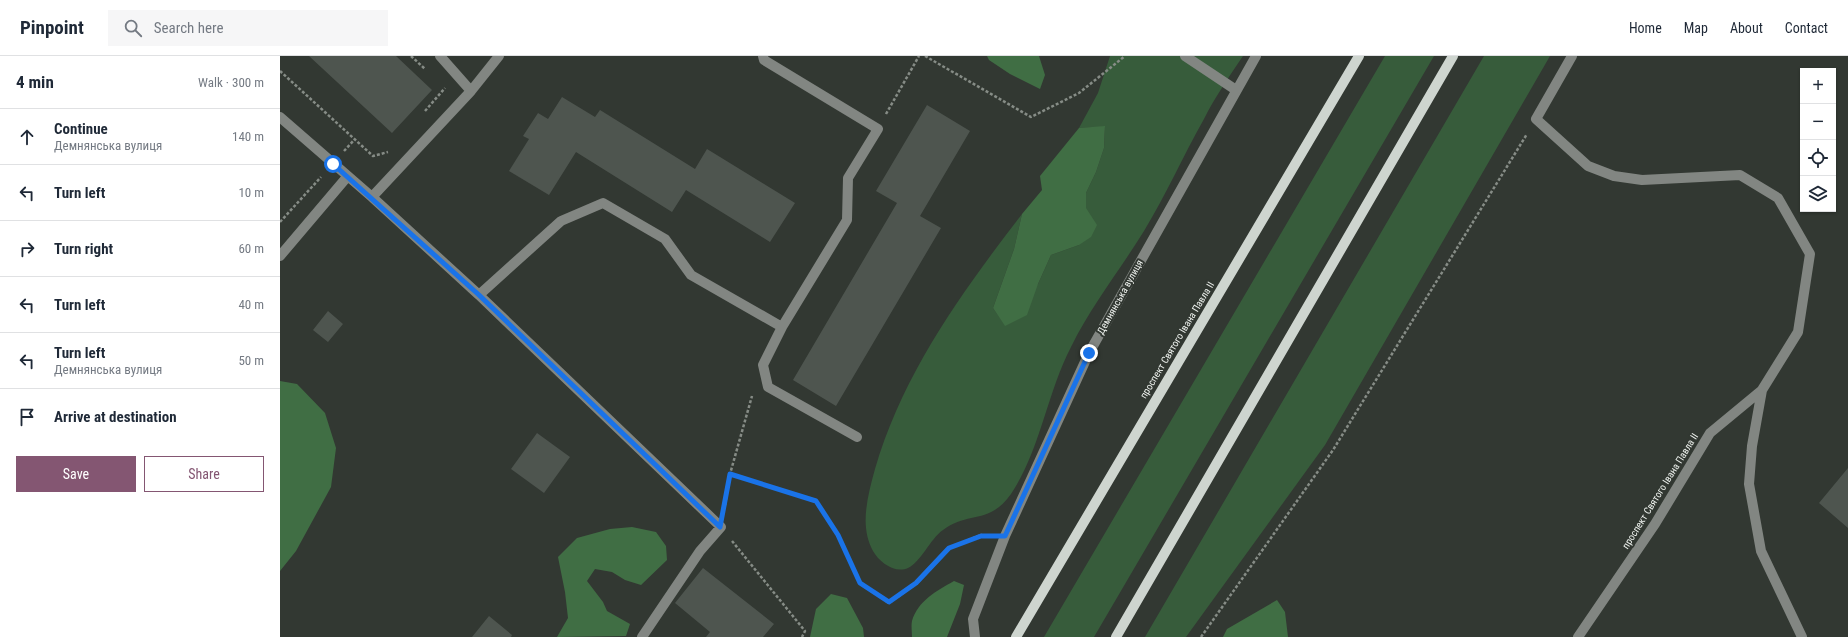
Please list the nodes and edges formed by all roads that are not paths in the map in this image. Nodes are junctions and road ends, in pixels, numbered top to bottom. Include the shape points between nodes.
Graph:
1 (440, 56) edge
2 (499, 56) edge
3 (763, 56) edge
4 (1185, 56) edge
5 (1256, 56) edge
6 (1359, 56) edge
7 (1453, 56) edge
8 (1572, 56) edge
9 (1236, 90) junction
10 (471, 91) junction
11 (280, 117) edge
12 (347, 177) junction
13 (372, 197) junction
14 (280, 256) edge
15 (479, 295) junction
16 (782, 327) junction
17 (1762, 390) junction
18 (857, 437) dead end
19 (642, 637) edge
20 (975, 637) edge
21 (1016, 637) edge
22 (1116, 637) edge
23 (1578, 637) edge
24 (1802, 637) edge

1 - 10 street
2 - 10 street
3 - 16 street via 764,60 878,129 848,178 847,220
4 - 9 street
5 - 9 street, Демнянська вулиця
6 - 21 main road, проспект Святого Івана Павла II
7 - 22 main road
8 - 17 street, проспект Святого Івана Павла II via 1536,119 1588,166 1614,176 1642,180 1740,174 1778,198 1810,254 1798,332
9 - 20 street, Демнянська вулиця via 1089,353 1005,536 973,619
10 - 13 street
11 - 12 street
12 - 13 street
12 - 14 street
13 - 15 street
15 - 16 street via 561,221 603,203 665,239 691,275
15 - 19 street via 720,527 700,551
16 - 18 street via 763,364 768,387
17 - 23 street, проспект Святого Івана Павла II via 1710,433 1655,524
17 - 24 street via 1752,446 1749,484 1761,551

